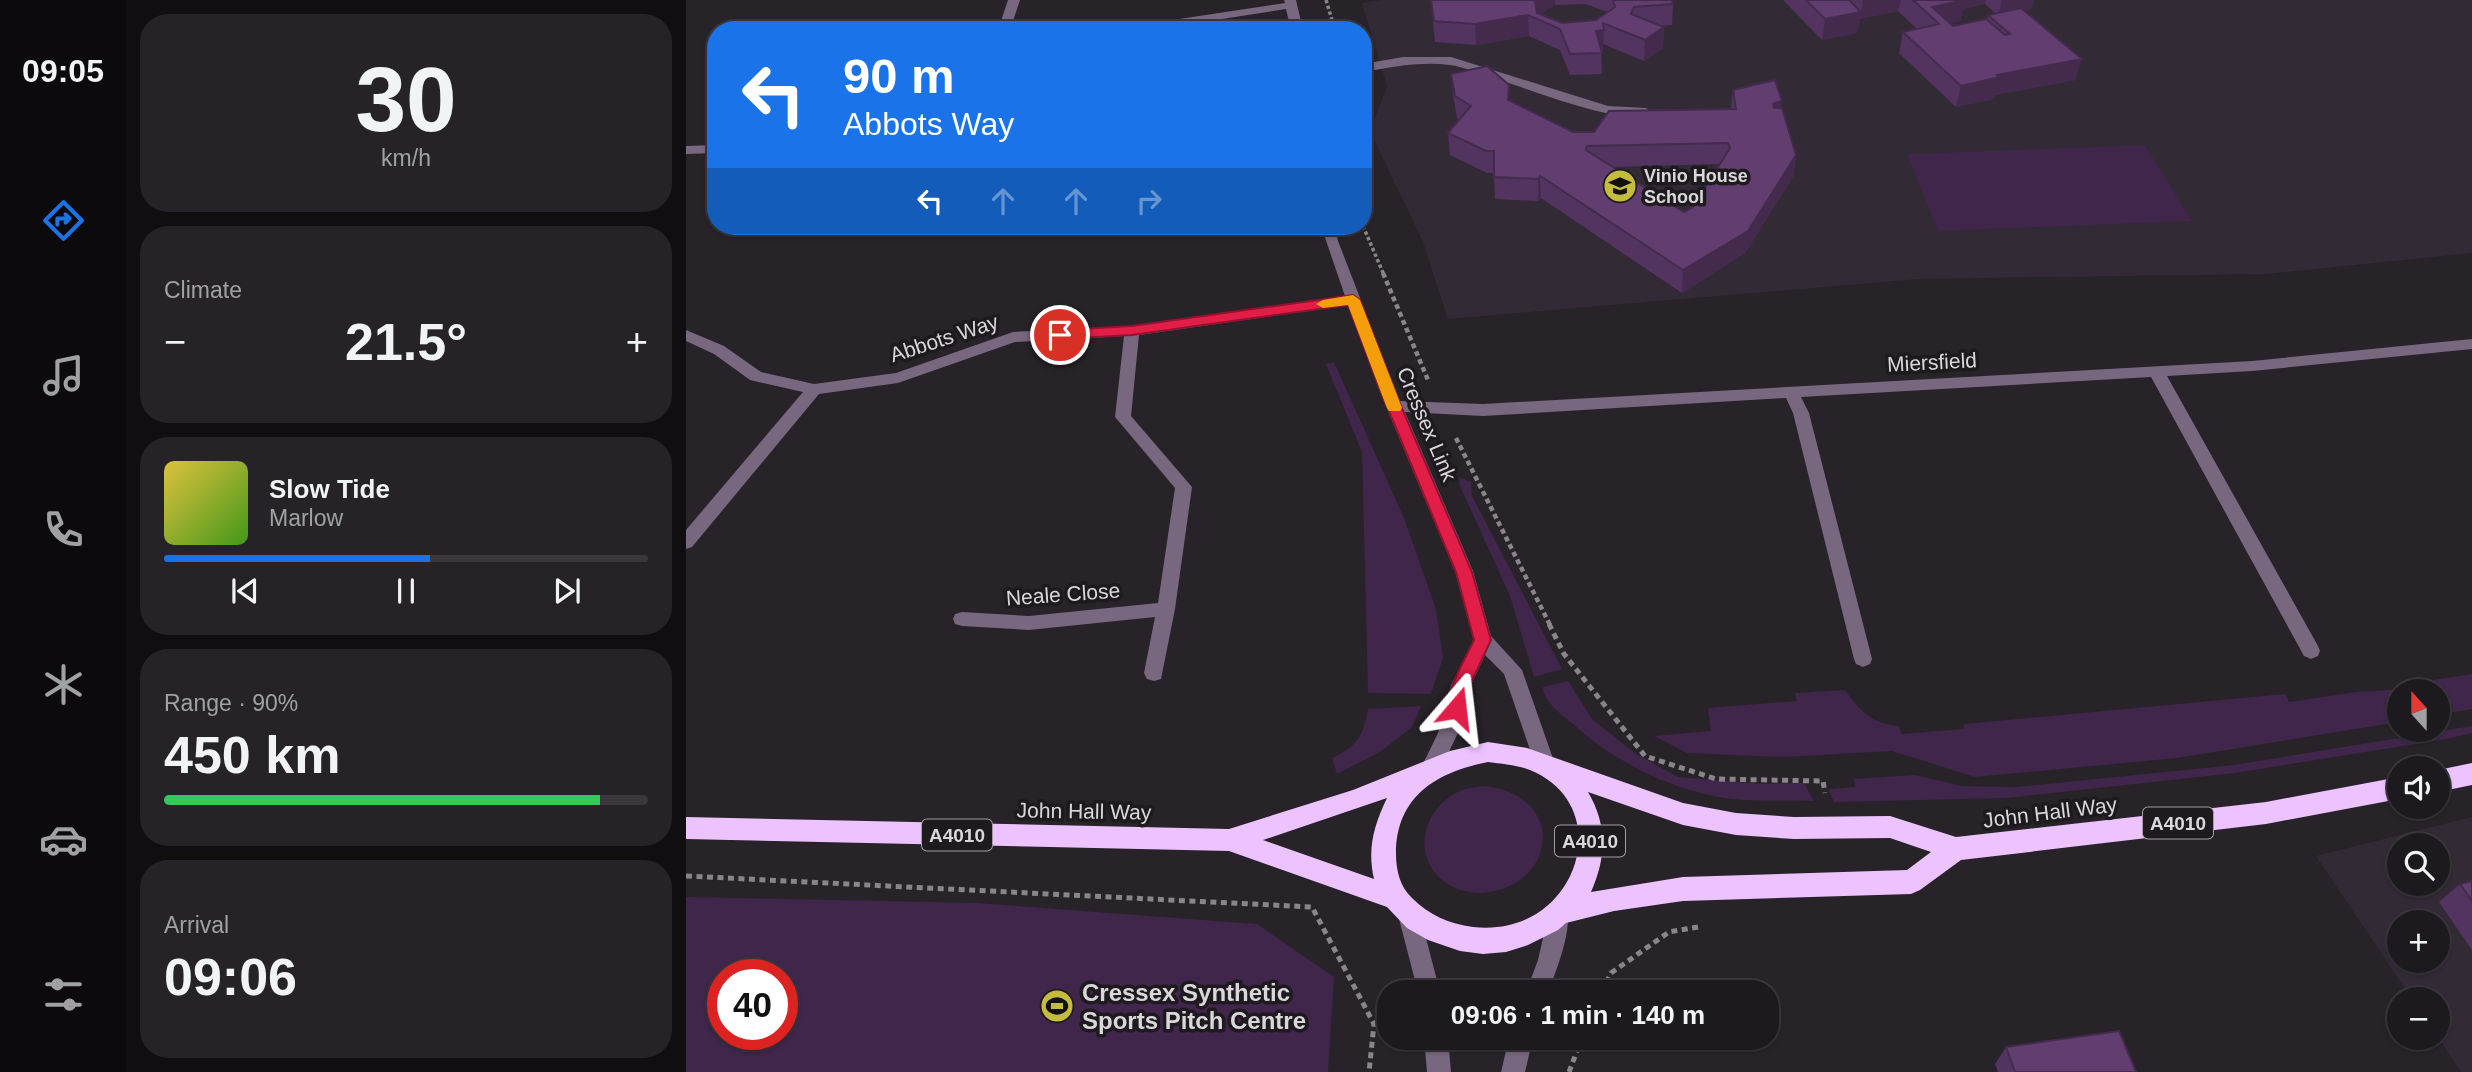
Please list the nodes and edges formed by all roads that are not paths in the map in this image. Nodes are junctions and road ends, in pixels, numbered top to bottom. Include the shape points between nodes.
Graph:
1 (1014, 0) edge
2 (1290, 3) edge
3 (1007, 21) edge
4 (1220, 21) edge
5 (1295, 21) edge
6 (1372, 66) edge
7 (1660, 113) edge
8 (707, 149) edge
9 (686, 150) edge
10 (1330, 235) edge
11 (1353, 300) junction
12 (1132, 331) junction
13 (686, 335) edge
14 (2472, 344) edge
15 (2156, 371) junction
16 (814, 389) junction
17 (1790, 391) junction
18 (1394, 406) junction
19 (686, 542) edge
20 (1166, 609) junction
21 (962, 619) dead end
22 (1483, 640) junction
23 (2311, 650) dead end
24 (1863, 659) dead end
25 (1154, 673) dead end
26 (1549, 769) junction
27 (1427, 771) junction
28 (2472, 774) edge
29 (2450, 779) edge
30 (2387, 790) edge
31 (686, 828) edge
32 (1228, 840) junction
33 (1956, 849) junction
34 (1402, 906) junction
35 (1559, 913) junction
36 (1425, 980) edge
37 (1542, 980) edge
38 (1437, 1050) edge
39 (1518, 1050) edge
40 (1439, 1072) edge
41 (1513, 1072) edge

1 - 3 street
2 - 4 street
2 - 5 street
6 - 7 street via 1451,61 1607,110
8 - 9 street
10 - 11 street, Cressex Link
11 - 12 street, Abbots Way
11 - 18 street, Cressex Link
12 - 16 street, Abbots Way via 1013,337 898,378
12 - 20 street via 1123,417 1184,487
13 - 16 street, Abbots Way via 719,350 756,376
14 - 15 street, Miersfield
15 - 17 street, Miersfield
15 - 23 street
16 - 19 street
17 - 18 street, Miersfield via 1483,410
17 - 24 street via 1801,413
18 - 22 street, Cressex Link via 1464,572
20 - 21 street, Neale Close via 1030,623
20 - 25 street
22 - 26 street, Cressex Link via 1512,670
22 - 27 street via 1461,685 1448,733
26 - 27 highway, A4010 via 1519,755 1488,752 1458,757
26 - 33 highway, John Hall Way / A4010 via 1683,814 1736,824 1890,827
26 - 35 highway, A4010 via 1576,792 1589,821 1591,853 1582,884
27 - 32 highway, John Hall Way / A4010
27 - 34 highway, A4010 via 1398,801 1382,845 1384,872
28 - 29 highway
30 - 33 highway, John Hall Way / A4010 via 2266,814
31 - 32 highway, John Hall Way / A4010
32 - 34 highway, John Hall Way / A4010
33 - 35 highway, A4010 via 1911,883 1683,889
34 - 35 highway, A4010 via 1435,932 1466,942 1499,942 1531,932
34 - 36 street
35 - 37 street
38 - 40 street
39 - 41 street

